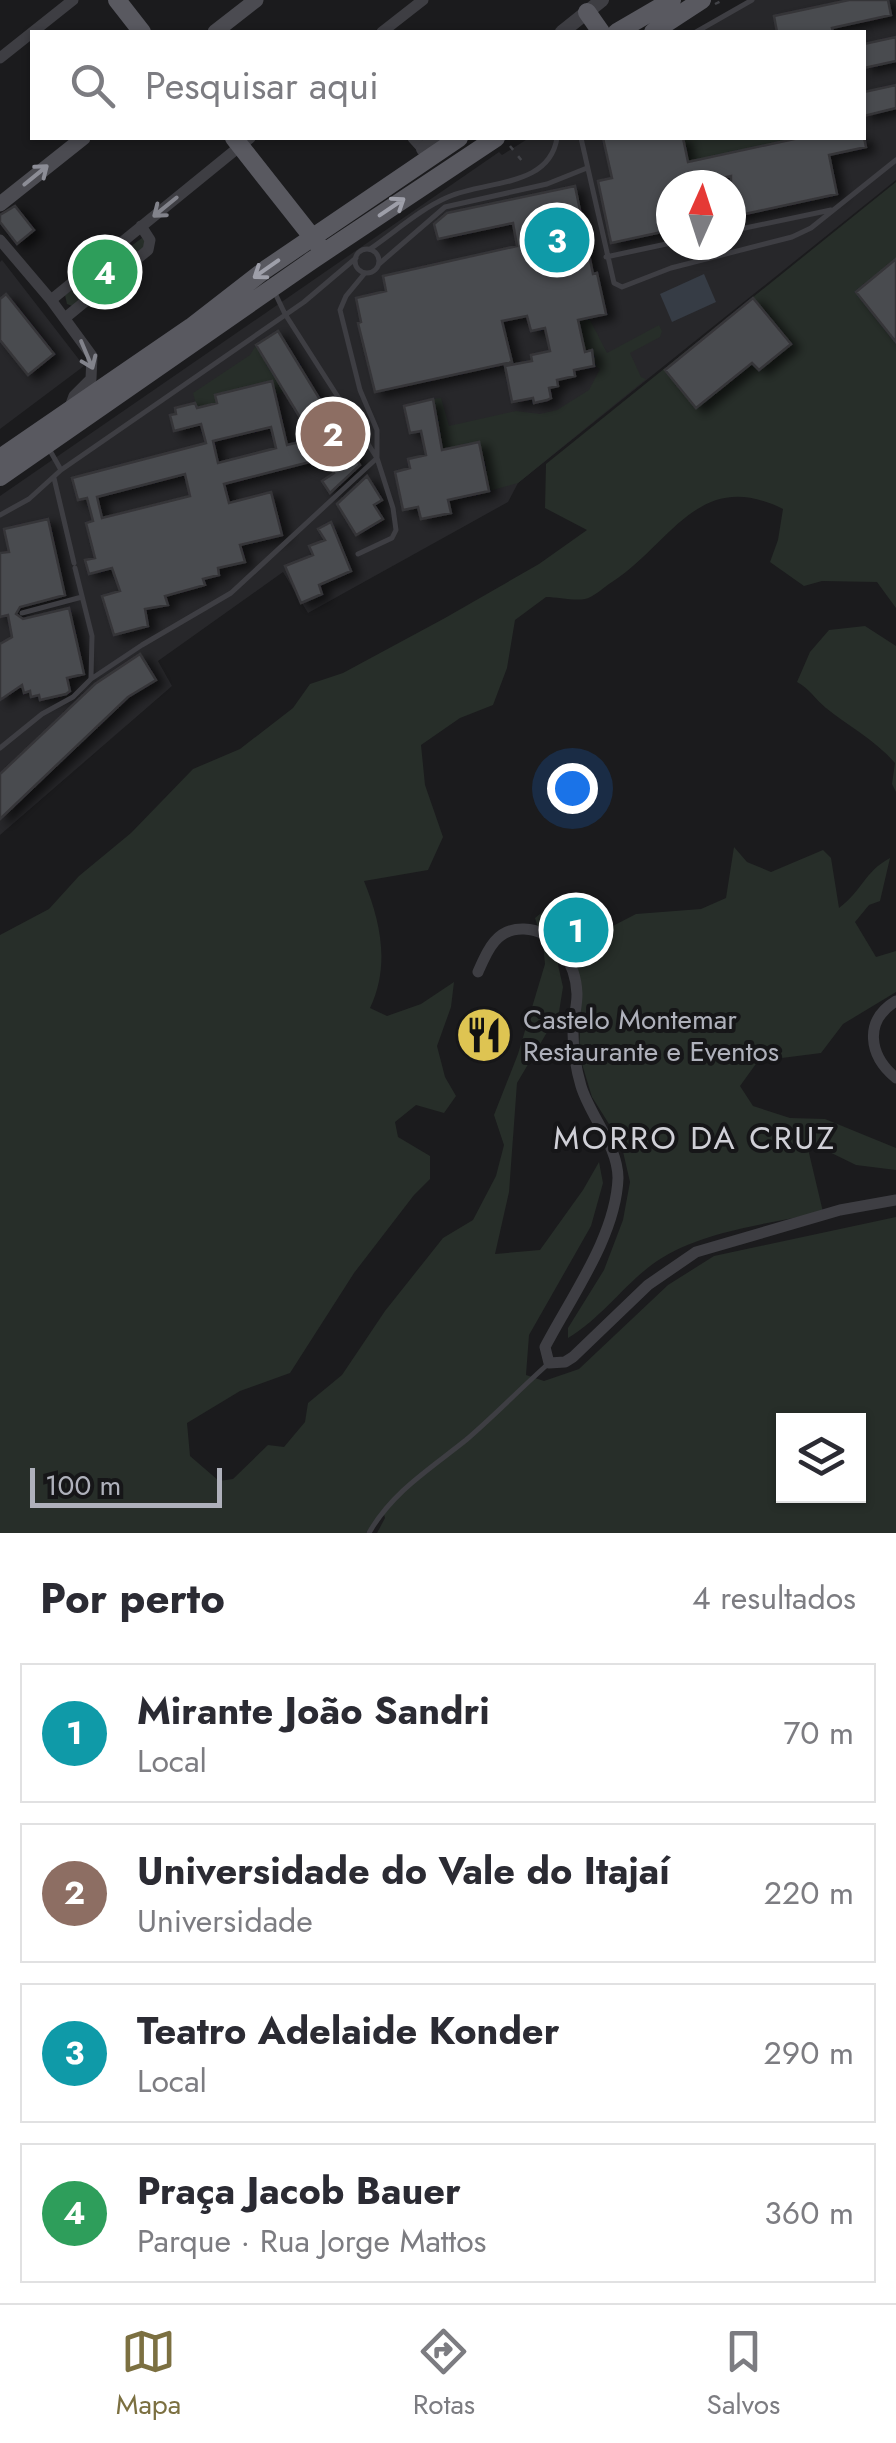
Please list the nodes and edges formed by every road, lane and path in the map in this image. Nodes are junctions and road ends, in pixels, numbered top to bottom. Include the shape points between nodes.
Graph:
1 (73, 0) edge
2 (117, 0) edge
3 (256, 0) edge
4 (423, 0) edge
5 (672, 0) edge
6 (702, 0) edge
7 (752, 0) edge
8 (594, 6) edge
9 (35, 30) edge
10 (140, 30) edge
11 (218, 30) edge
12 (385, 30) edge
13 (564, 30) edge
14 (621, 30) edge
15 (657, 30) edge
16 (700, 30) edge
17 (30, 34) edge
18 (0, 58) edge
19 (80, 140) edge
20 (242, 140) edge
21 (457, 140) edge
22 (557, 140) edge
23 (581, 140) edge
24 (424, 141) edge
25 (499, 145) edge
26 (896, 160) edge
27 (587, 168) junction
28 (530, 175) junction
29 (406, 176) junction
30 (0, 204) edge
31 (834, 210) junction
32 (141, 226) junction
33 (746, 228) edge
34 (0, 240) edge
35 (656, 246) edge
36 (370, 249) junction
37 (316, 250) junction
38 (606, 257) junction
39 (356, 258) junction
40 (379, 264) junction
41 (365, 273) junction
42 (272, 289) junction
43 (51, 300) junction
44 (285, 314) junction
45 (65, 318) junction
46 (68, 411) junction
47 (46, 446) junction
48 (0, 458) edge
49 (378, 458) junction
50 (62, 470) junction
51 (0, 477) edge
52 (54, 478) junction
53 (0, 515) edge
54 (358, 554) dead end
55 (82, 597) junction
56 (22, 612) dead end
57 (91, 679) junction
58 (0, 748) edge
59 (478, 972) dead end
60 (896, 1001) edge
61 (896, 1078) edge
62 (896, 1200) edge
63 (549, 1363) junction
64 (369, 1533) edge

1 - 9 street
2 - 10 main road
3 - 11 main road
4 - 12 street
5 - 14 main road
6 - 15 main road
7 - 16 lane
8 - 13 street
17 - 18 street
30 -> 19 main road
20 -> 32 street
20 - 37 main road
21 - 29 main road
22 - 28 lane via 554,154
23 - 27 lane
24 - 29 main road
25 - 28 path via 512,145
37 -> 25 main road
26 - 31 lane
27 - 38 lane
27 - 40 lane via 445,207
28 - 36 lane via 446,198
29 - 37 main road
31 - 33 lane
31 - 38 lane via 792,237 618,286
32 - 43 street
32 - 45 street via 148,250
34 - 43 street
35 - 38 lane
36 - 39 lane
36 - 40 lane
37 - 42 main road
37 -> 46 main road
39 - 41 lane
39 - 44 lane
40 - 41 lane
41 - 49 lane via 340,310 377,430
42 - 44 lane
42 - 47 main road
43 - 45 street
44 - 49 lane
44 - 50 lane
45 -> 46 street via 94,364
46 - 48 main road
47 - 50 lane
47 - 51 main road
49 - 54 lane via 396,530
49 - 57 lane via 230,593
50 - 52 lane
52 - 53 lane
52 - 55 lane
55 - 56 lane
55 - 57 lane
57 - 58 lane
59 - 63 street via 488,948 513,929 545,933 556,942 575,984 573,1032 582,1088 618,1173 584,1281 545,1347
60 - 61 street via 872,1035 876,1058
62 - 63 street via 696,1252 648,1284 573,1357
63 - 64 lane via 419,1474

